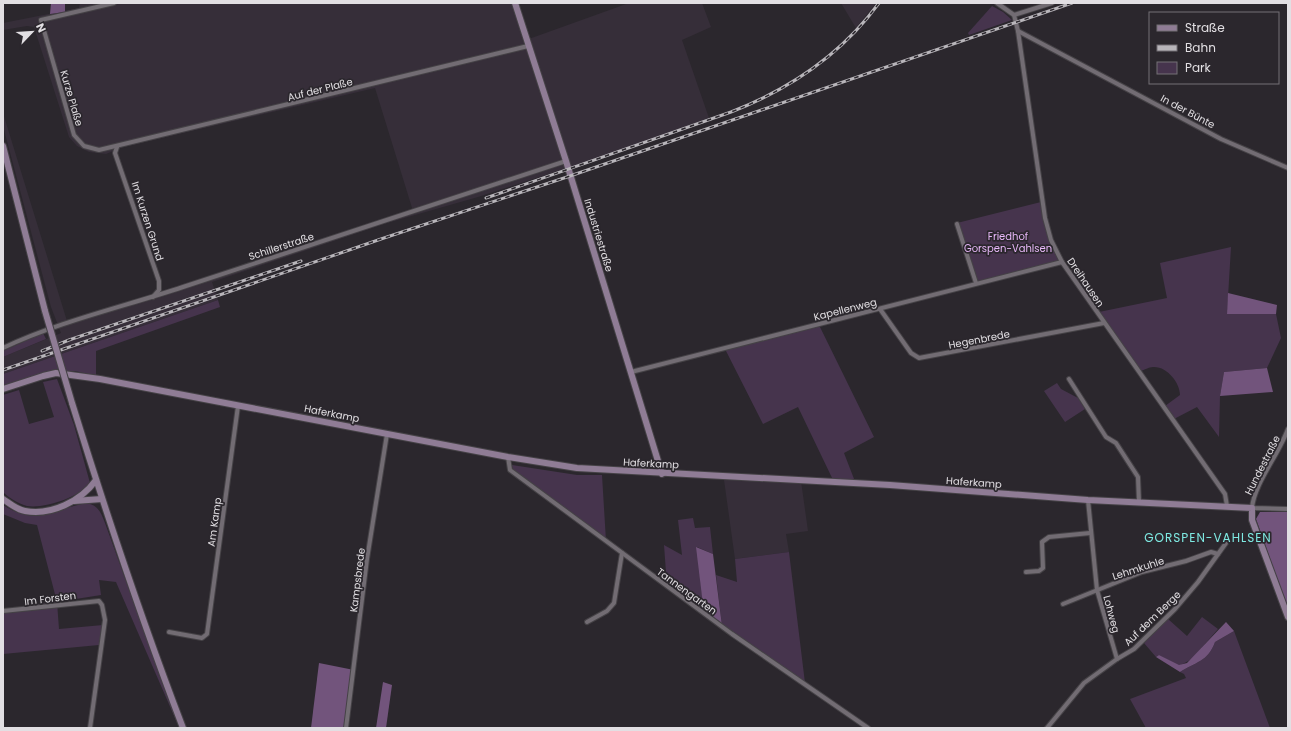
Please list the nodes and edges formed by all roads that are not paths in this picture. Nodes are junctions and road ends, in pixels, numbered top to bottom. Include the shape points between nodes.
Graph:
1 (114, 3) edge
2 (514, 3) edge
3 (997, 3) edge
4 (1052, 3) edge
5 (1014, 15) junction
6 (1018, 31) junction
7 (528, 46) junction
8 (3, 146) edge
9 (117, 147) junction
10 (566, 161) junction
11 (1288, 168) edge
12 (957, 224) dead end
13 (1062, 262) junction
14 (976, 284) junction
15 (152, 298) junction
16 (880, 309) junction
17 (1104, 323) junction
18 (3, 348) edge
19 (631, 372) junction
20 (1069, 379) dead end
21 (3, 389) edge
22 (238, 406) junction
23 (1288, 429) edge
24 (387, 434) junction
25 (508, 457) junction
26 (662, 474) junction
27 (96, 480) junction
28 (82, 496) junction
29 (101, 496) junction
30 (3, 498) edge
31 (1088, 500) junction
32 (74, 502) junction
33 (1139, 502) junction
34 (1227, 506) junction
35 (1252, 508) junction
36 (1288, 510) edge
37 (1090, 533) junction
38 (1226, 542) dead end
39 (622, 553) junction
40 (1218, 554) junction
41 (1026, 572) dead end
42 (1098, 590) junction
43 (1063, 604) dead end
44 (3, 611) edge
45 (1288, 617) edge
46 (587, 622) dead end
47 (169, 632) dead end
48 (1117, 659) junction
49 (90, 728) edge
50 (182, 728) edge
51 (346, 728) edge
52 (868, 728) edge
53 (1047, 728) edge

1 - 9 street, Kurze Plaße via 41,20 74,134 90,149
2 - 7 street, Industriestraße
3 - 5 street
4 - 5 street
5 - 6 street, Dreihausen
6 - 11 street, In der Bünte via 1221,138
6 - 13 street, Dreihausen via 1047,231
7 - 9 street, Auf der Plaße
7 - 10 street, Industriestraße
8 - 27 street, bridge via 45,311
9 - 15 street, Im Kurzen Grund via 115,153 159,281 159,290
10 - 15 street, Schillerstraße
10 - 19 street, Industriestraße
12 - 14 street
13 - 14 street, Kapellenweg
13 - 17 street, Dreihausen
14 - 16 street, Kapellenweg
15 - 18 street, Schillerstraße via 29,336
16 - 17 street, Hegenbrede via 911,353 919,358
16 - 19 street, Kapellenweg
17 - 34 street, Dreihausen via 1225,494
19 - 26 street, Industriestraße
20 - 33 street via 1106,437 1116,443 1138,476
21 - 22 street, Haferkamp via 56,373
22 - 24 street, Haferkamp
22 - 47 street, Am Kamp via 207,634 202,638
23 - 35 street, Hundestraße via 1253,498
24 - 25 street, Haferkamp
24 - 51 street, Kampsbrede via 367,560
25 - 26 street, Haferkamp via 577,468
25 - 39 street, Tannengarten via 510,470
26 - 31 street, Haferkamp via 890,485
27 - 28 street
27 - 29 street
28 - 29 street
28 - 32 street
29 - 32 street
29 - 50 street via 146,632
30 - 32 street via 24,511 46,511
31 - 33 street, Haferkamp
31 - 37 street, Lohweg
33 - 34 street, Haferkamp
34 - 35 street, Haferkamp
35 - 36 street
35 - 45 street via 1252,520
37 - 41 street via 1049,537 1042,542 1043,568 1039,571
37 - 42 street, Lohweg
38 - 40 street, Auf dem Berge
39 - 46 street via 614,603 607,611
39 - 52 street, Tannengarten via 732,634
40 - 42 street, Lehmkuhle via 1210,552 1142,572
40 - 48 street, Auf dem Berge via 1175,609 1134,649
42 - 43 street, Lehmkuhle
42 - 48 street, Lohweg
44 - 49 street, Im Forsten via 99,601 102,605 105,620
48 - 53 street, Auf dem Berge via 1084,683

